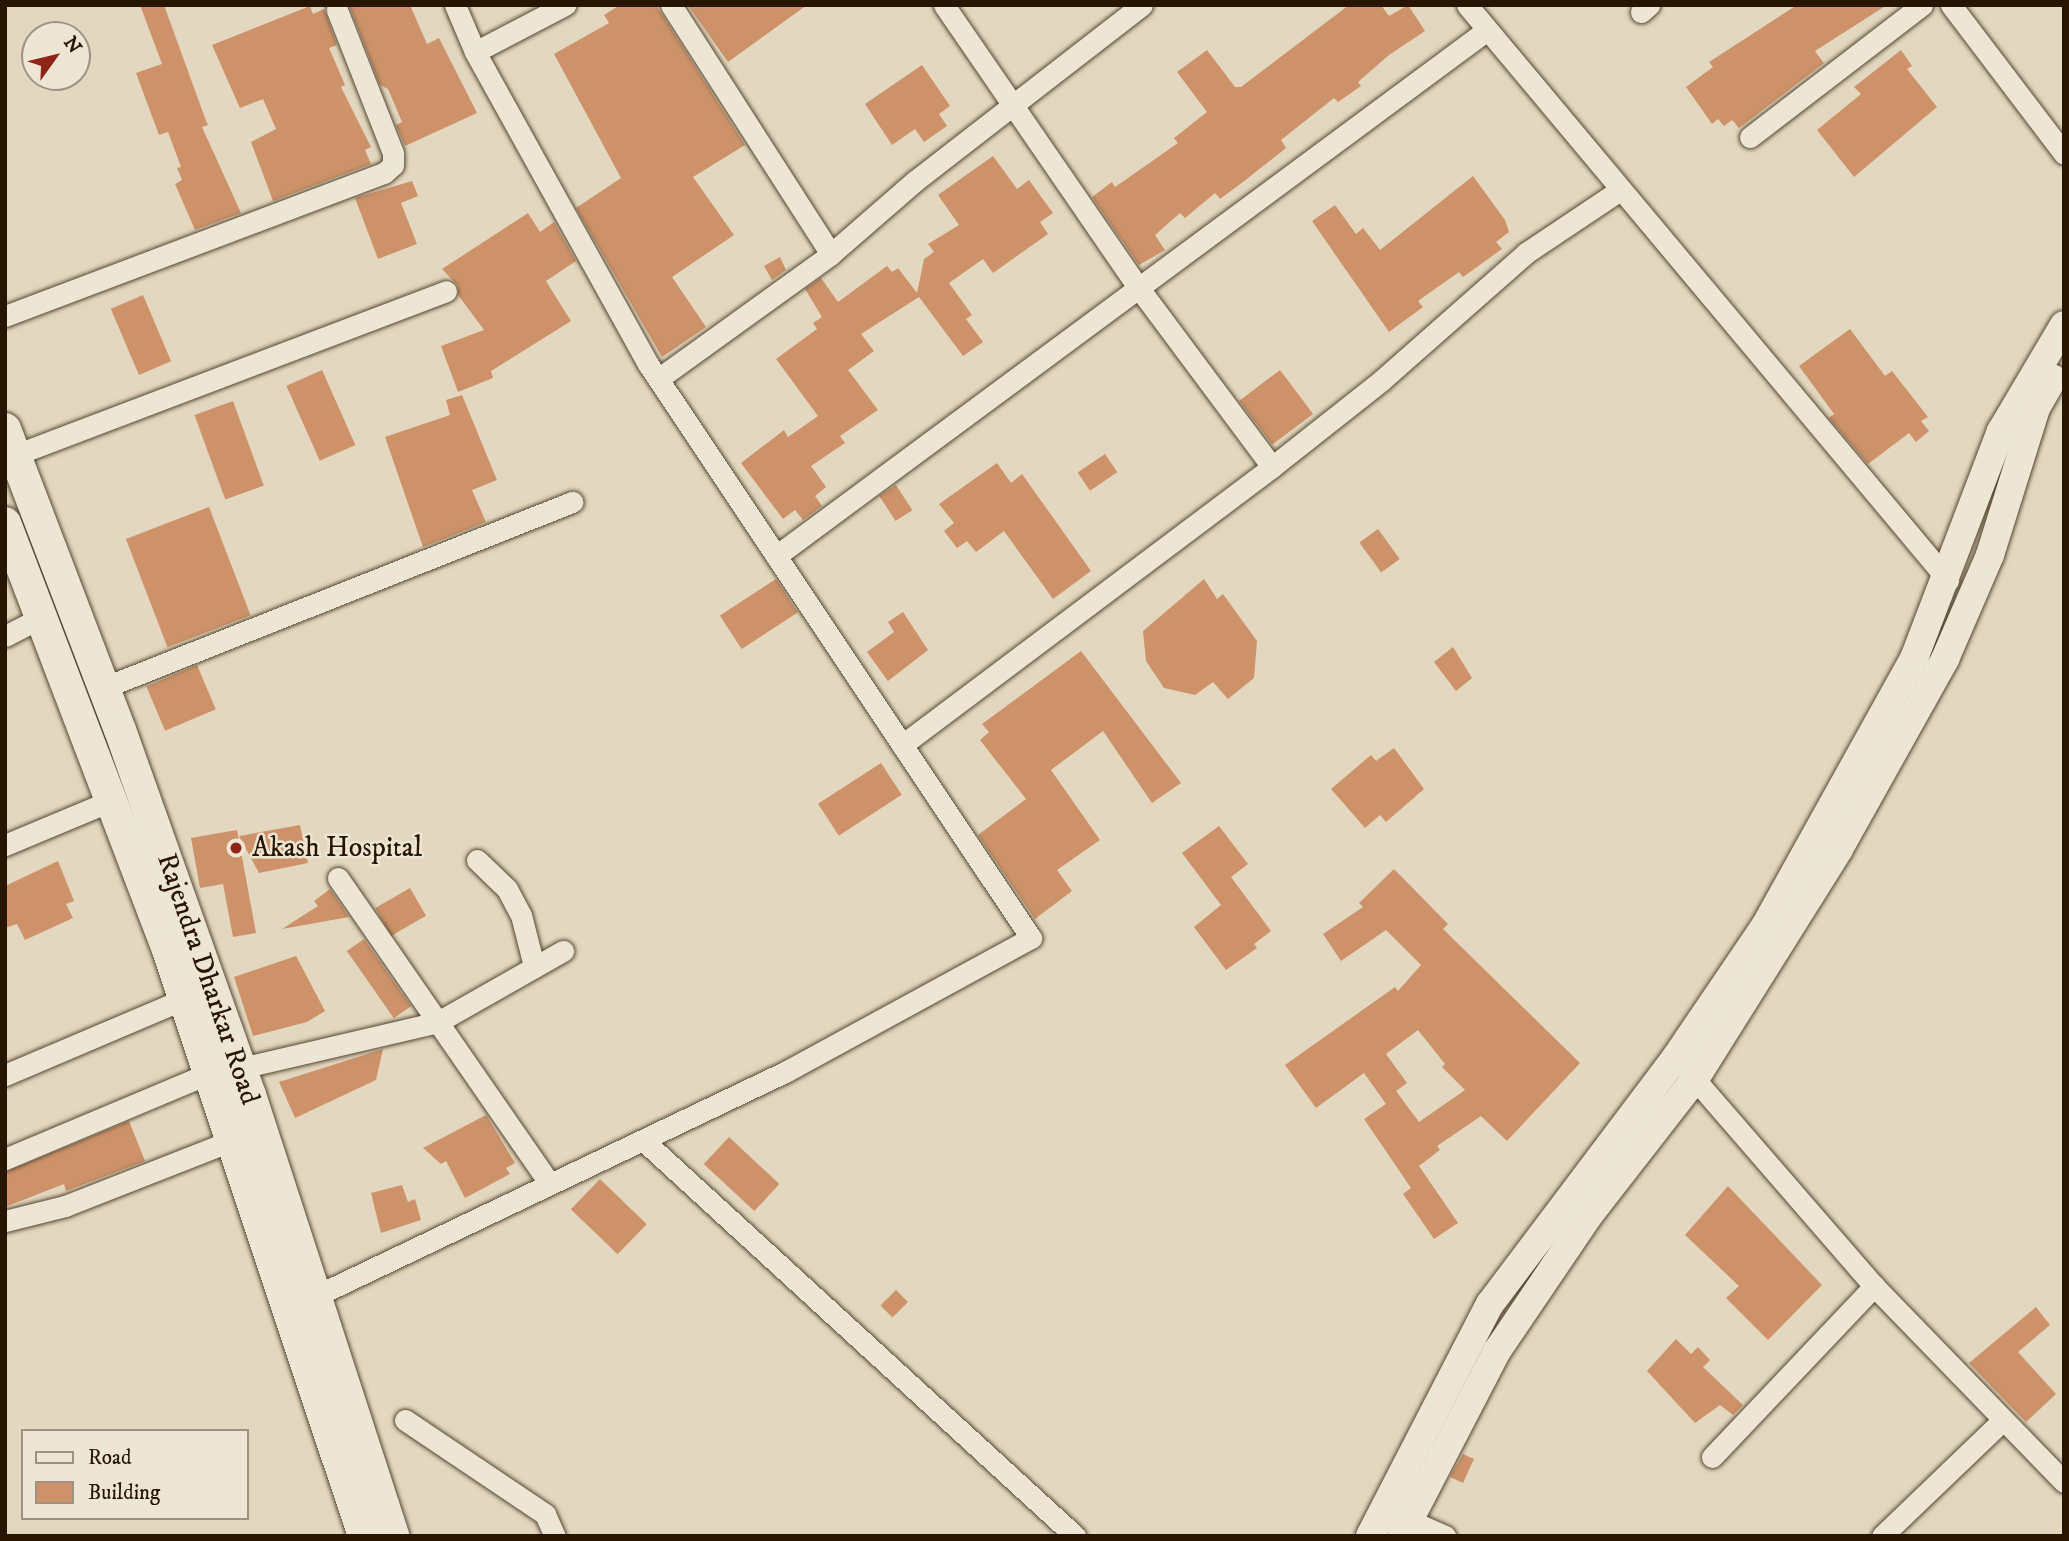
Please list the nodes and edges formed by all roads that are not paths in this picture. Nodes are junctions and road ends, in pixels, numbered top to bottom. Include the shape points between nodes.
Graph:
1 (455, 5) edge
2 (565, 5) edge
3 (671, 5) edge
4 (944, 5) edge
5 (1142, 5) edge
6 (1467, 5) edge
7 (1922, 5) edge
8 (1951, 5) edge
9 (337, 10) dead end
10 (1487, 30) junction
11 (475, 52) junction
12 (1015, 106) junction
13 (1750, 137) dead end
14 (2064, 154) edge
15 (1620, 190) junction
16 (831, 254) junction
17 (1138, 287) junction
18 (446, 291) dead end
19 (5, 316) edge
20 (2064, 325) edge
21 (2064, 360) edge
22 (658, 379) junction
23 (10, 442) edge
24 (1272, 467) junction
25 (572, 502) dead end
26 (5, 523) edge
27 (776, 556) junction
28 (1948, 580) junction
29 (42, 617) junction
30 (5, 636) edge
31 (103, 688) junction
32 (902, 745) junction
33 (110, 802) junction
34 (5, 845) edge
35 (477, 859) dead end
36 (338, 878) dead end
37 (180, 941) junction
38 (563, 951) dead end
39 (534, 966) junction
40 (184, 999) junction
41 (438, 1022) junction
42 (1675, 1057) junction
43 (225, 1071) junction
44 (5, 1075) edge
45 (1695, 1079) junction
46 (233, 1140) junction
47 (644, 1141) junction
48 (5, 1159) edge
49 (550, 1184) junction
50 (1569, 1220) junction
51 (5, 1221) edge
52 (1874, 1286) junction
53 (302, 1302) junction
54 (405, 1420) dead end
55 (2002, 1421) junction
56 (1712, 1457) dead end
57 (2064, 1482) edge
58 (1397, 1522) edge
59 (364, 1536) edge
60 (393, 1536) edge
61 (555, 1536) edge
62 (1075, 1536) edge
63 (1370, 1536) edge
64 (1445, 1536) edge
65 (1882, 1536) edge

1 - 11 street
2 - 11 street
3 - 16 street
4 - 12 street
5 - 12 street
6 - 10 street
7 - 13 street
8 - 14 street
9 - 19 street via 393,153 393,165 384,173
10 - 15 street
10 - 17 street
11 - 22 street
12 - 16 street via 915,181
12 - 17 street
15 - 24 street via 1526,253 1382,380
15 - 28 street
16 - 22 street
17 - 24 street
17 - 27 street
18 - 23 street
20 - 28 street via 2001,431
21 - 45 street via 2036,408 1990,555 1945,659 1839,849
22 - 27 street
23 - 31 main road, Rajendra Dharkar Road
24 - 32 street
25 - 31 street
26 - 29 main road, Rajendra Dharkar Road
27 - 32 street
28 - 42 street via 1904,679 1765,926
29 - 30 street
29 - 33 main road, Rajendra Dharkar Road
31 - 37 main road, Rajendra Dharkar Road
32 - 47 street via 1031,938 788,1071
33 - 34 street
33 - 37 main road, Rajendra Dharkar Road
35 - 39 street via 507,889 521,915
36 - 41 street
37 - 40 main road, Rajendra Dharkar Road
37 - 43 main road, Rajendra Dharkar Road
38 - 39 street
39 - 41 street
40 - 43 main road, Rajendra Dharkar Road
40 - 44 street
41 - 43 street
41 - 49 street
42 - 45 street
42 - 50 street
43 - 46 main road, Rajendra Dharkar Road
43 - 48 street
43 - 53 main road, Rajendra Dharkar Road
45 - 50 street
45 - 52 street
46 - 51 street via 65,1206
46 - 53 main road, Rajendra Dharkar Road
47 - 49 street
47 - 62 street
49 - 53 street
50 - 58 street via 1490,1304
52 - 55 street
52 - 56 street
53 - 59 main road, Rajendra Dharkar Road
53 - 60 main road, Rajendra Dharkar Road
54 - 61 street via 545,1514
55 - 57 street
55 - 65 street
58 - 63 street
58 - 64 street

